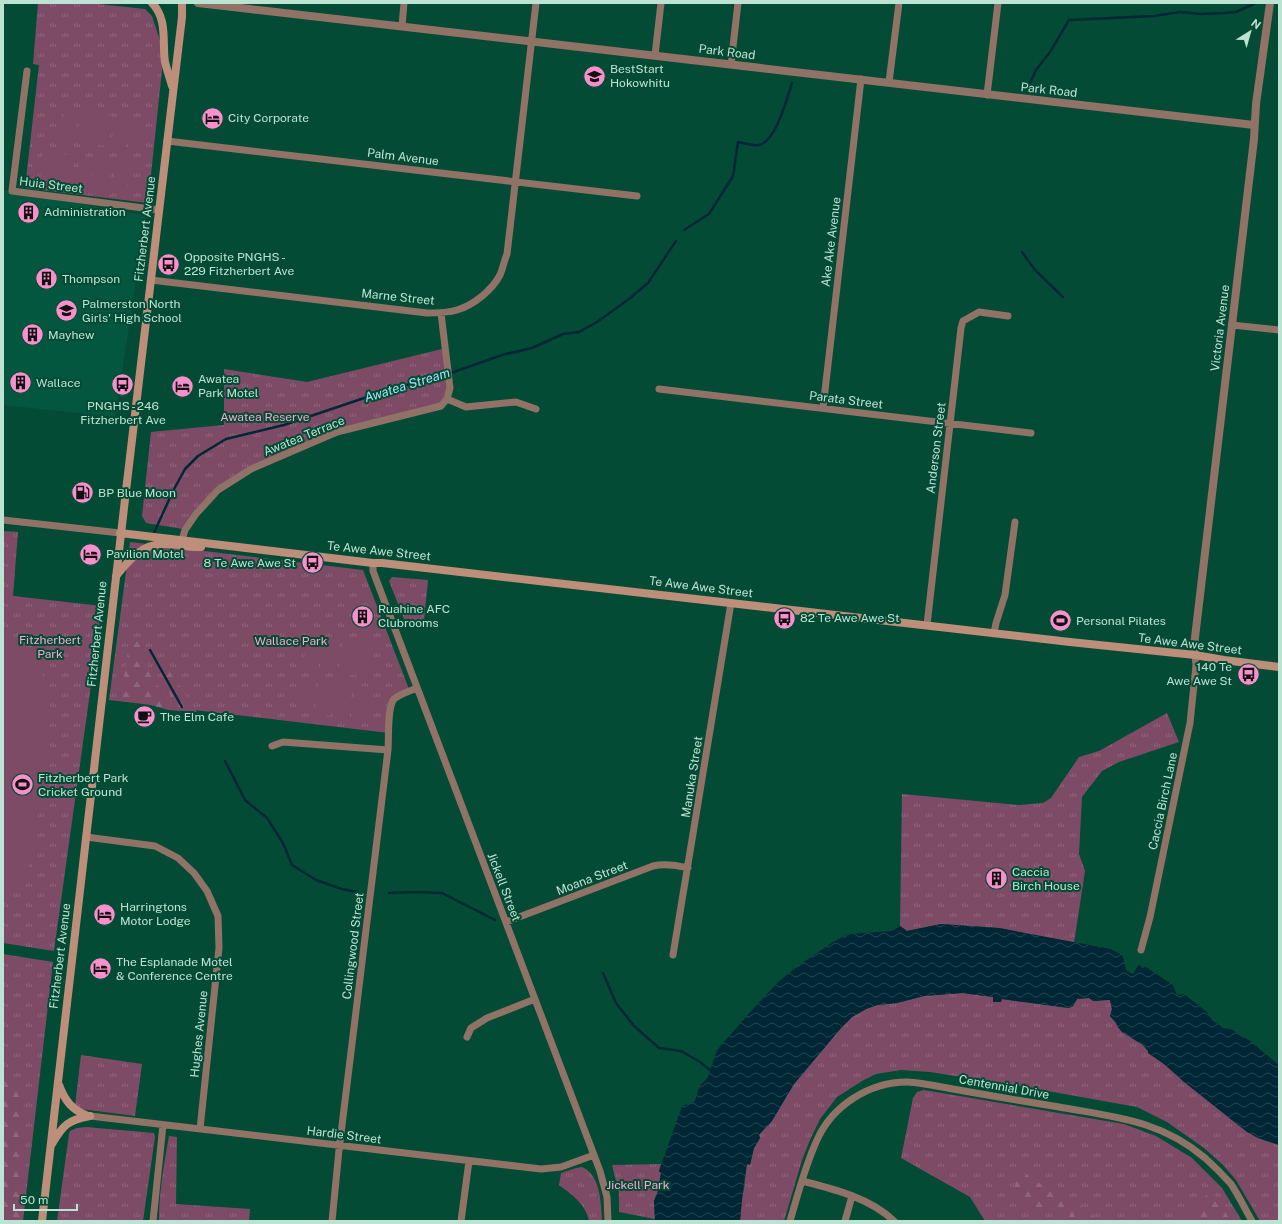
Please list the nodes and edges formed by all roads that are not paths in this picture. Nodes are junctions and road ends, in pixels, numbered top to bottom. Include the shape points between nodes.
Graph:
1 (152, 3) edge
2 (182, 3) edge
3 (198, 3) edge
4 (404, 3) edge
5 (536, 3) edge
6 (660, 3) edge
7 (738, 3) edge
8 (899, 3) edge
9 (998, 3) edge
10 (1270, 3) edge
11 (402, 26) junction
12 (532, 41) junction
13 (655, 55) junction
14 (731, 64) junction
15 (27, 71) dead end
16 (862, 79) junction
17 (889, 82) junction
18 (173, 91) junction
19 (987, 95) junction
20 (1254, 125) junction
21 (167, 141) junction
22 (516, 181) junction
23 (637, 196) dead end
24 (159, 210) junction
25 (151, 280) junction
26 (442, 313) junction
27 (1008, 316) dead end
28 (1232, 324) junction
29 (1279, 330) edge
30 (659, 389) dead end
31 (447, 399) junction
32 (536, 408) dead end
33 (823, 408) junction
34 (950, 424) junction
35 (1031, 433) dead end
36 (3, 520) edge
37 (1016, 522) dead end
38 (120, 533) junction
39 (182, 540) junction
40 (222, 545) junction
41 (374, 563) junction
42 (116, 576) junction
43 (731, 603) junction
44 (927, 625) junction
45 (994, 633) junction
46 (1195, 655) junction
47 (1279, 667) edge
48 (417, 688) junction
49 (272, 746) dead end
50 (388, 750) junction
51 (86, 837) junction
52 (688, 868) junction
53 (506, 922) junction
54 (1141, 950) dead end
55 (673, 955) dead end
56 (535, 998) junction
57 (467, 1036) dead end
58 (58, 1082) junction
59 (90, 1116) junction
60 (163, 1125) junction
61 (200, 1130) junction
62 (340, 1145) junction
63 (51, 1147) junction
64 (594, 1155) junction
65 (469, 1161) junction
66 (802, 1181) junction
67 (852, 1196) junction
68 (42, 1221) edge
69 (153, 1221) edge
70 (332, 1221) edge
71 (461, 1221) edge
72 (608, 1221) edge
73 (790, 1221) edge
74 (845, 1221) edge
75 (894, 1221) edge
76 (1252, 1221) edge

1 - 18 main road via 157,8 162,23 165,62
2 - 18 main road, Fitzherbert Avenue
3 - 11 street, Park Road
4 - 11 street
5 - 12 street, Marne Street
6 - 13 street
7 - 14 street
8 - 17 street
9 - 19 street
10 - 20 street, Victoria Avenue
11 - 12 street, Park Road
12 - 13 street, Park Road
12 - 22 street, Marne Street
13 - 14 street, Park Road
14 - 16 street, Park Road
15 - 24 street, Huia Street via 12,191
16 - 17 street, Park Road
16 - 33 street, Ake Ake Avenue
17 - 19 street, Park Road
18 - 21 main road, Fitzherbert Avenue
19 - 20 street, Park Road
20 - 28 street, Victoria Avenue
21 - 22 street, Palm Avenue
21 - 24 main road, Fitzherbert Avenue
22 - 23 street, Palm Avenue
22 - 26 street, Marne Street via 507,254 499,276 488,291 473,302 458,310
24 - 25 main road, Fitzherbert Avenue
25 - 26 street, Marne Street
25 - 38 main road, Fitzherbert Avenue
26 - 31 street via 450,388
27 - 34 street, Anderson Street via 979,312 963,321
28 - 29 street
28 - 46 street, Victoria Avenue
30 - 33 street, Parata Street
31 - 32 street via 466,406 516,402
31 - 39 street, Awatea Terrace via 441,406 337,432 251,469 218,490 196,514 185,530
33 - 34 street, Parata Street
34 - 35 street, Parata Street
34 - 44 street, Anderson Street
36 - 38 street
37 - 45 street via 1005,595
38 - 39 main road, Te Awe Awe Street
38 - 42 main road, Fitzherbert Avenue
39 - 40 main road, Te Awe Awe Street
40 - 41 main road, Te Awe Awe Street
40 - 42 main road via 150,546 132,557
41 - 43 main road, Te Awe Awe Street
41 - 48 street, Jickell Street via 373,571
42 - 51 main road, Fitzherbert Avenue
43 - 44 main road, Te Awe Awe Street
43 - 52 street, Manuka Street
44 - 45 main road, Te Awe Awe Street
45 - 46 main road, Te Awe Awe Street
46 - 47 main road, Te Awe Awe Street
46 - 54 street, Caccia Birch Lane via 1190,723
48 - 50 street, Collingwood Street via 400,695 392,702
48 - 53 street, Jickell Street
49 - 50 street via 283,742
50 - 62 street, Collingwood Street
51 - 58 main road, Fitzherbert Avenue
51 - 61 street, Hughes Avenue via 155,846 178,858 194,873 207,891 218,916 219,948
52 - 53 street, Moana Street via 670,864 653,866
52 - 55 street, Manuka Street
53 - 56 street, Jickell Street
56 - 57 street via 487,1018 471,1028
56 - 64 street, Jickell Street
58 - 59 main road via 72,1107
58 - 63 main road, Fitzherbert Avenue
59 - 60 street, Hardie Street
59 - 63 main road via 67,1124
60 - 61 street, Hardie Street
60 - 69 street
61 - 62 street, Hardie Street
62 - 65 street, Hardie Street
62 - 70 street, Collingwood Street
63 - 68 main road, Fitzherbert Avenue
64 - 65 street, Hardie Street via 551,1169
64 - 72 street, Jickell Street via 607,1198
65 - 71 street
66 - 67 street
66 - 73 street, Centennial Drive
66 - 76 street, Centennial Drive via 822,1130 848,1102 882,1086 916,1083 1101,1114 1152,1126 1186,1144 1211,1163 1231,1185
67 - 74 street
67 - 75 street via 883,1212

